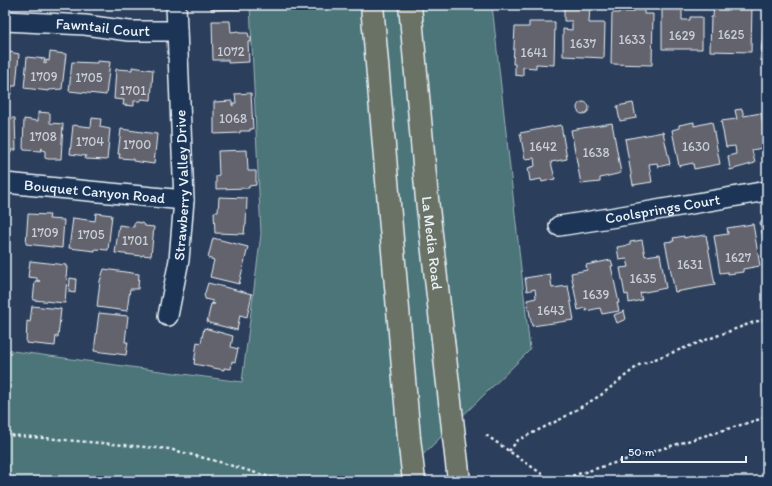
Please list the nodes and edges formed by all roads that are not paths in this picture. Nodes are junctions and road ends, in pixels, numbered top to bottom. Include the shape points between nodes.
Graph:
1 (176, 5) edge
2 (372, 5) edge
3 (410, 5) edge
4 (5, 21) edge
5 (177, 31) junction
6 (5, 183) edge
7 (767, 191) edge
8 (184, 200) junction
9 (559, 226) dead end
10 (168, 316) dead end
11 (414, 481) edge
12 (459, 481) edge

1 - 5 street, Strawberry Valley Drive
2 - 11 main road
3 - 12 main road, La Media Road via 427,199
4 - 5 street, Fawntail Court via 85,25 129,31
5 - 8 street, Strawberry Valley Drive
6 - 8 street, Bouquet Canyon Road
7 - 9 street, Coolsprings Court
8 - 10 street, Strawberry Valley Drive via 179,260

